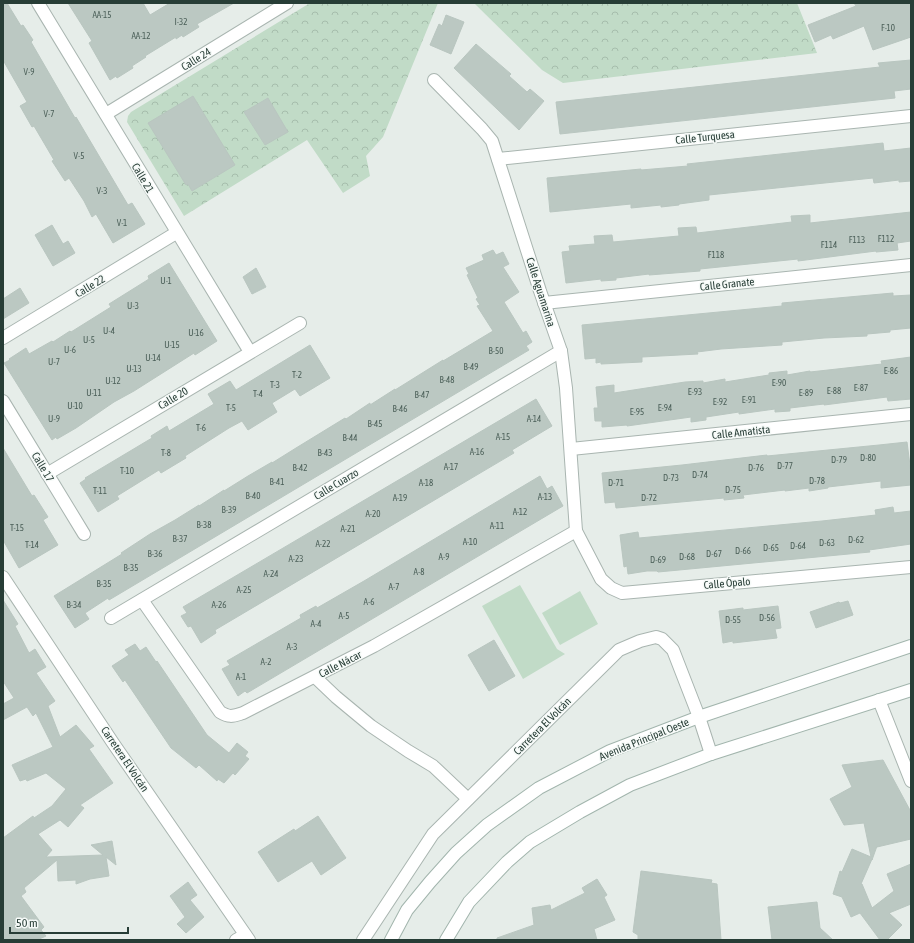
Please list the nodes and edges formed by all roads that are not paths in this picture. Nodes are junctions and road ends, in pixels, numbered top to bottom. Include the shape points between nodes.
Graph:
1 (38, 3) edge
2 (287, 3) edge
3 (434, 80) dead end
4 (106, 114) junction
5 (911, 116) edge
6 (498, 159) junction
7 (176, 233) junction
8 (911, 265) edge
9 (544, 303) junction
10 (300, 323) dead end
11 (3, 338) edge
12 (561, 351) junction
13 (250, 352) junction
14 (3, 400) edge
15 (911, 414) edge
16 (570, 449) junction
17 (47, 474) junction
18 (576, 531) junction
19 (84, 534) dead end
20 (911, 567) edge
21 (3, 577) edge
22 (142, 600) junction
23 (112, 618) dead end
24 (911, 646) edge
25 (315, 677) junction
26 (911, 690) edge
27 (880, 700) junction
28 (698, 717) junction
29 (711, 754) junction
30 (911, 781) edge
31 (468, 799) junction
32 (243, 938) edge
33 (363, 940) edge
34 (392, 940) edge
35 (446, 940) edge

1 - 4 street, Calle 21
2 - 4 street, Calle 24
3 - 6 street, Calle Aguamarina via 492,141
4 - 7 street, Calle 21
5 - 6 street, Calle Turquesa
6 - 9 street, Calle Aguamarina
7 - 11 street, Calle 22
7 - 13 street, Calle 21
8 - 9 street, Calle Granate
9 - 12 street, Calle Aguamarina
10 - 13 street, Calle 20
12 - 16 street, Calle Aguamarina
12 - 22 street, Calle Cuarzo
13 - 17 street, Calle 20
14 - 17 street, Calle 17
15 - 16 street, Calle Amatista
16 - 18 street, Calle Aguamarina
17 - 19 street, Calle 17
18 - 20 street, Calle Ópalo via 601,579 622,593
18 - 25 street, Calle Nácar
21 - 32 street, Carretera El Volcán
22 - 23 street, Calle Cuarzo
22 - 25 street, Calle Nácar via 220,712 226,716 243,713
24 - 28 street, Avenida Principal Oeste
25 - 31 street via 372,726 432,766
26 - 27 street
27 - 29 street
27 - 30 street
28 - 29 street, Carretera El Volcán
28 - 31 street, Carretera El Volcán via 673,650 662,639 656,637 640,641 619,650
28 - 34 street, Avenida Principal Oeste via 610,750 539,788 487,825 456,853 430,882 407,910
29 - 35 street via 630,785 530,842 469,902
31 - 33 street, Carretera El Volcán via 433,834

